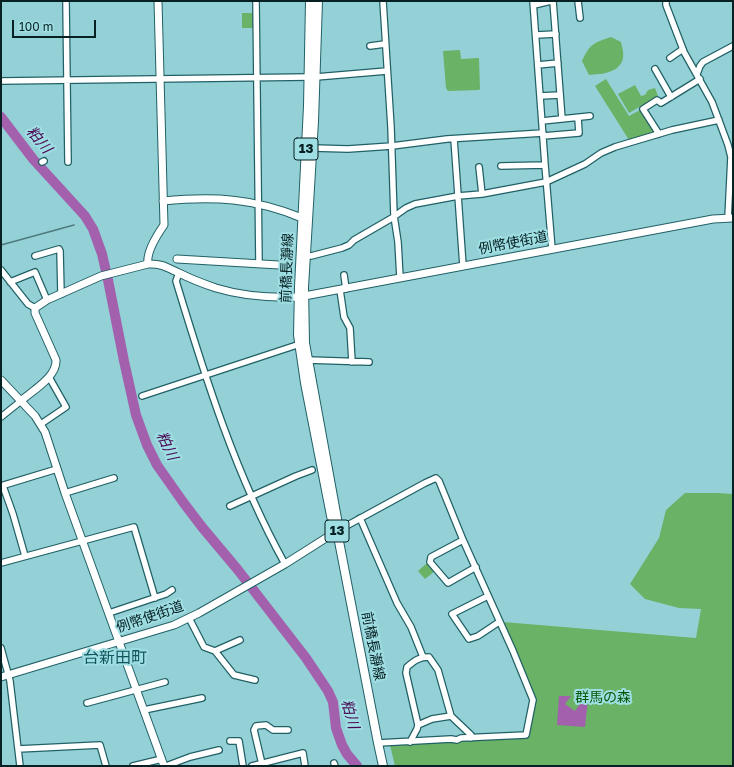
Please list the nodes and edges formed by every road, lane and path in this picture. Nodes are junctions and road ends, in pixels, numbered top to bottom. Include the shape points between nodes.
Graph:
1 (66, 1) edge
2 (158, 1) edge
3 (256, 1) edge
4 (310, 1) edge
5 (318, 1) edge
6 (383, 1) edge
7 (552, 1) edge
8 (578, 1) edge
9 (666, 1) edge
10 (534, 3) edge
11 (580, 18) dead end
12 (556, 34) junction
13 (536, 35) junction
14 (385, 44) junction
15 (370, 46) dead end
16 (733, 46) edge
17 (683, 49) junction
18 (670, 58) dead end
19 (558, 63) junction
20 (538, 64) junction
21 (654, 68) dead end
22 (387, 71) junction
23 (313, 77) junction
24 (698, 77) junction
25 (257, 78) junction
26 (160, 79) junction
27 (67, 80) junction
28 (1, 81) edge
29 (560, 95) junction
30 (540, 96) junction
31 (671, 97) junction
32 (590, 116) dead end
33 (578, 118) junction
34 (562, 119) junction
35 (719, 120) junction
36 (542, 121) junction
37 (659, 134) junction
38 (543, 135) junction
39 (454, 139) junction
40 (392, 146) junction
41 (313, 148) junction
42 (68, 162) dead end
43 (544, 165) junction
44 (501, 166) dead end
45 (479, 167) dead end
46 (546, 182) junction
47 (731, 184) edge
48 (482, 194) junction
49 (458, 196) junction
50 (163, 201) junction
51 (258, 204) junction
52 (394, 216) junction
53 (302, 218) junction
54 (731, 218) edge
55 (552, 249) junction
56 (306, 255) junction
57 (35, 256) dead end
58 (177, 259) dead end
59 (148, 264) junction
60 (259, 264) junction
61 (279, 264) dead end
62 (463, 266) junction
63 (1, 270) edge
64 (179, 273) junction
65 (344, 274) dead end
66 (400, 278) junction
67 (10, 282) junction
68 (343, 289) junction
69 (61, 294) junction
70 (301, 297) junction
71 (47, 300) junction
72 (35, 308) junction
73 (300, 344) junction
74 (308, 360) junction
75 (352, 362) junction
76 (369, 362) dead end
77 (204, 375) junction
78 (49, 377) junction
79 (1, 380) edge
80 (142, 396) dead end
81 (21, 400) junction
82 (1, 417) edge
83 (41, 424) junction
84 (57, 469) junction
85 (312, 470) dead end
86 (114, 478) dead end
87 (2, 486) edge
88 (65, 492) junction
89 (252, 496) junction
90 (230, 506) dead end
91 (360, 518) junction
92 (337, 531) junction
93 (464, 540) junction
94 (83, 541) junction
95 (25, 556) junction
96 (1, 563) edge
97 (285, 564) junction
98 (476, 567) junction
99 (172, 590) dead end
100 (488, 596) junction
101 (155, 598) junction
102 (110, 613) junction
103 (189, 618) junction
104 (499, 622) junction
105 (240, 640) dead end
106 (120, 642) junction
107 (1, 648) edge
108 (215, 651) junction
109 (424, 657) junction
110 (9, 675) junction
111 (1, 677) edge
112 (255, 680) dead end
113 (165, 682) dead end
114 (137, 690) junction
115 (202, 698) dead end
116 (87, 703) dead end
117 (144, 710) junction
118 (451, 716) junction
119 (418, 725) junction
120 (288, 730) dead end
121 (471, 738) junction
122 (230, 741) dead end
123 (410, 742) junction
124 (378, 743) junction
125 (18, 749) junction
126 (218, 750) dead end
127 (164, 764) edge
128 (262, 764) junction
129 (20, 766) edge
130 (106, 766) edge
131 (133, 766) edge
132 (243, 766) edge
133 (252, 766) edge
134 (305, 766) edge
135 (383, 766) edge

1 - 27 street
2 - 26 street
3 - 25 street
4 - 23 main road, 前橋長瀞線 / 13
5 - 23 main road, 前橋長瀞線 / 13
6 - 14 street
7 - 10 street
7 - 12 street
8 - 11 street
9 - 17 street
10 - 13 street
12 - 13 street
12 - 19 street
13 - 20 street
14 - 15 street
14 - 22 street
16 - 24 street via 703,62
17 - 18 street
17 - 24 street
19 - 20 street
19 - 29 street
20 - 30 street
21 - 31 street
22 - 23 street
22 - 40 street
23 - 25 street
23 - 41 main road, 前橋長瀞線 / 13
23 - 53 main road, 前橋長瀞線 / 13
24 - 31 street
24 - 35 street
25 - 26 street
25 - 51 street
26 - 27 street
26 - 50 street
27 - 28 street
27 - 42 street
29 - 30 street
29 - 34 street
30 - 36 street
31 - 37 street via 661,103 657,100 643,109
32 - 33 street
33 - 34 street
33 - 38 street via 579,133
34 - 36 street
35 - 37 street
35 - 47 street via 728,145
36 - 38 street
37 - 46 street via 616,147
38 - 39 street
38 - 43 street
39 - 40 street
39 - 49 street
40 - 41 street
40 - 52 street
41 - 56 main road, 前橋長瀞線 / 13
43 - 44 street
43 - 46 street
45 - 48 street
46 - 48 street
46 - 55 street
47 - 54 street
48 - 49 street
49 - 52 street via 415,204
49 - 62 street
50 - 51 street via 213,198
50 - 59 street via 164,225 147,258
51 - 53 street
51 - 60 street
52 - 56 street via 349,245 311,256
52 - 66 street
53 - 70 main road, 前橋長瀞線 / 13
54 - 55 street, 例幣使街道 via 713,219
55 - 62 street, 例幣使街道
56 - 70 main road, 前橋長瀞線 / 13
57 - 69 street via 58,249 60,251
58 - 60 street
59 - 64 street, 例幣使街道 via 162,264
59 - 69 street via 101,276
60 - 61 street
62 - 66 street, 例幣使街道
63 - 67 street
64 - 70 street, 例幣使街道 via 217,288 242,294
64 - 77 street via 176,281
65 - 68 street
66 - 68 street, 例幣使街道
67 - 71 street via 36,272
67 - 72 street via 28,304
68 - 70 street, 例幣使街道
68 - 75 street via 344,317 350,328
69 - 71 street
70 - 73 main road, 前橋長瀞線 / 13
70 - 74 main road, 前橋長瀞線 / 13
71 - 72 street
72 - 78 street via 56,360 56,366
73 - 77 street
73 - 92 main road, 前橋長瀞線 / 13 via 324,482 333,526
74 - 75 street
74 - 92 main road, 前橋長瀞線 / 13 via 333,494
75 - 76 street
77 - 80 street
77 - 89 street
78 - 81 street
78 - 83 street via 66,407
79 - 81 street
81 - 82 street
81 - 83 street
83 - 84 street
84 - 87 street
84 - 88 street
85 - 89 street
86 - 88 street
87 - 95 street
88 - 94 street
89 - 90 street
89 - 97 street
91 - 92 street
91 - 93 street via 436,478
91 - 109 street
92 - 97 street, 例幣使街道
92 - 124 main road, 前橋長瀞線 / 13
93 - 98 street
93 - 98 street via 431,557 430,562 448,583
94 - 95 street
94 - 101 street via 134,527
94 - 102 street
95 - 96 street
97 - 103 street, 例幣使街道
98 - 100 street
99 - 101 street
100 - 104 street
100 - 104 street via 452,614 469,639
101 - 102 street
102 - 106 street
103 - 106 street, 例幣使街道 via 167,628
103 - 108 street via 204,647
104 - 121 street via 533,700 526,735
105 - 108 street
106 - 110 street, 例幣使街道
106 - 114 street
107 - 110 street
108 - 112 street via 234,675
109 - 118 street via 429,657 438,670
109 - 119 street via 414,660 407,667 406,673
110 - 111 street, 例幣使街道
110 - 125 street
113 - 114 street
114 - 116 street
114 - 117 street
115 - 117 street
117 - 127 street
118 - 119 street via 432,719
118 - 121 street via 471,735
119 - 123 street
120 - 128 street via 273,730 266,725 256,726 254,730
121 - 123 street
122 - 132 street via 239,741
123 - 124 street
124 - 135 main road, 前橋長瀞線 / 13
125 - 129 street
125 - 130 street via 100,745
126 - 127 street
127 - 131 street
128 - 133 street
128 - 134 street via 303,753

